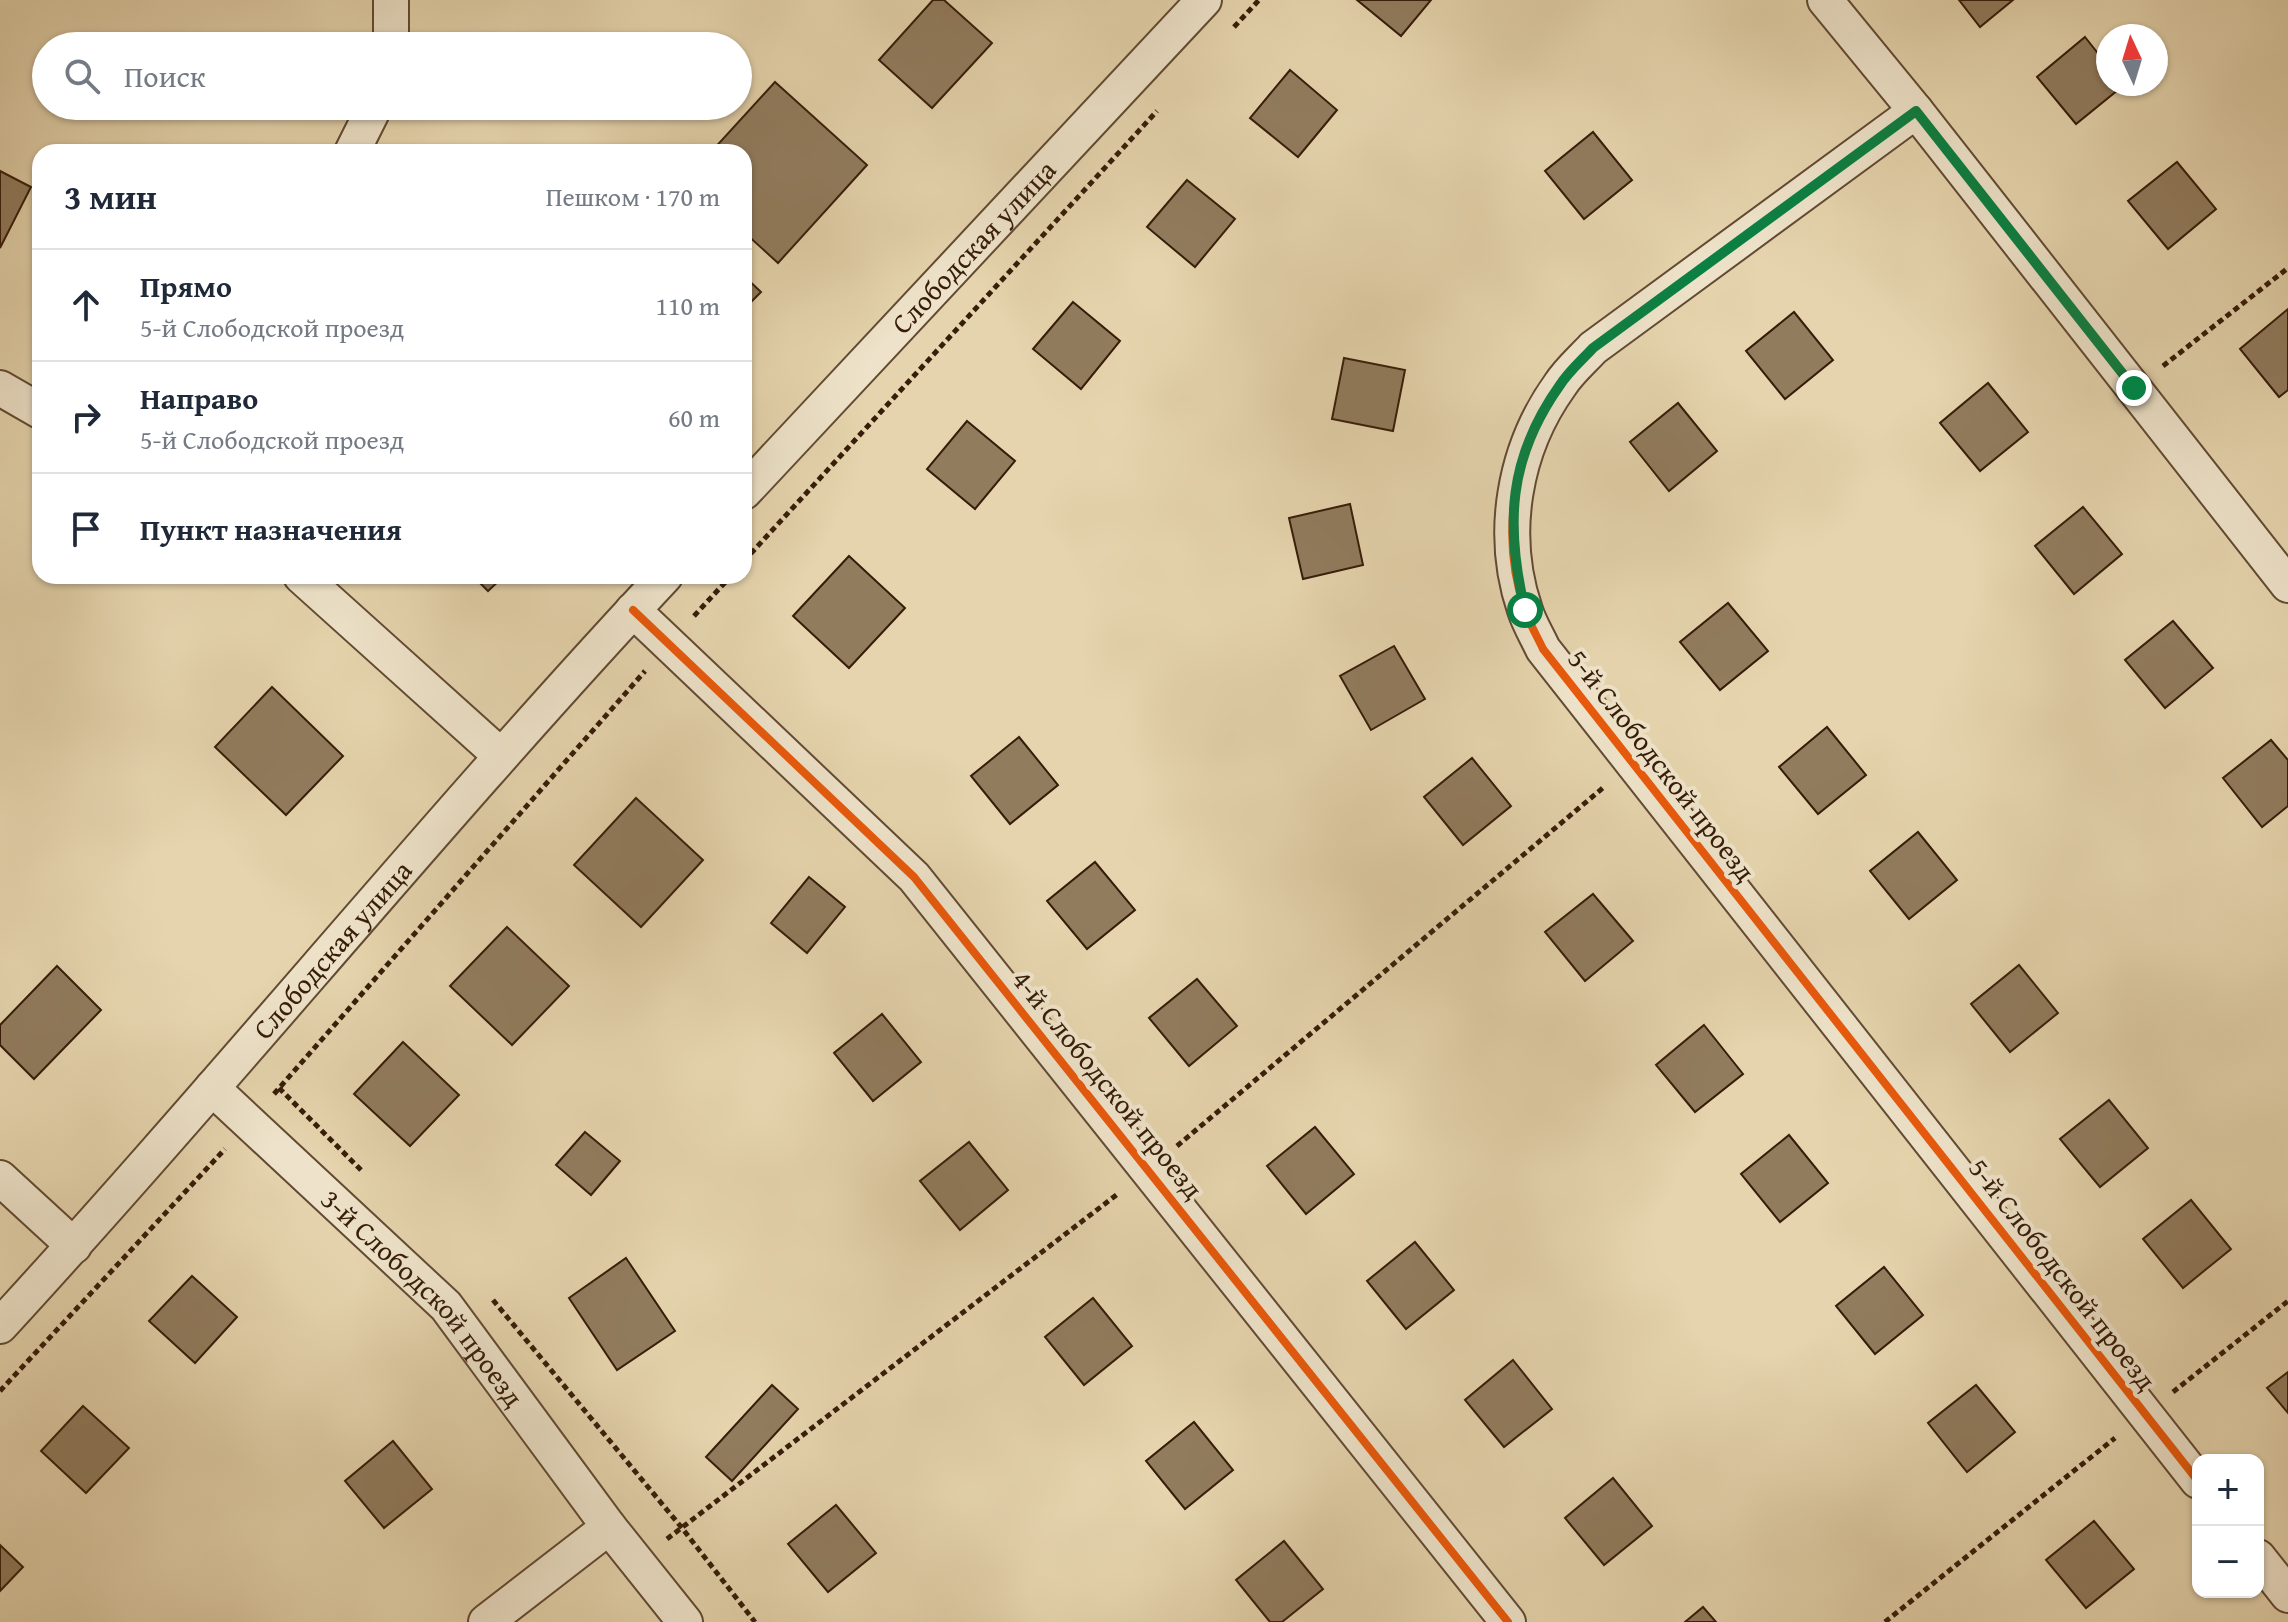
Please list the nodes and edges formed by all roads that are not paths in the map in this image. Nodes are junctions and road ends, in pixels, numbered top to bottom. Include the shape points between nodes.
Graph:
1 (391, 0) edge
2 (1204, 0) edge
3 (1825, 0) edge
4 (391, 32) edge
5 (1916, 111) junction
6 (368, 120) edge
7 (356, 144) edge
8 (0, 388) edge
9 (32, 406) edge
10 (752, 483) edge
11 (310, 584) edge
12 (657, 584) edge
13 (2288, 585) edge
14 (633, 610) junction
15 (501, 756) junction
16 (212, 1088) junction
17 (0, 1178) edge
18 (74, 1246) junction
19 (0, 1326) edge
20 (2192, 1473) edge
21 (609, 1527) junction
22 (2264, 1565) edge
23 (2288, 1595) edge
24 (486, 1622) edge
25 (685, 1622) edge
26 (1508, 1622) edge

1 - 4 street
2 - 10 street, Слободская улица
3 - 5 street
5 - 13 street
5 - 20 street, 5-й Слободской проезд via 1593,348 1561,383 1536,423 1519,469 1512,516 1514,564 1525,610 1543,649
6 - 7 street
8 - 9 street
11 - 15 street
12 - 14 street, Слободская улица
14 - 15 street, Слободская улица
14 - 26 street, 4-й Слободской проезд via 914,877
15 - 16 street, Слободская улица
16 - 18 street, Слободская улица
16 - 21 street, 3-й Слободской проезд via 446,1306
17 - 18 street
18 - 19 street, Слободская улица
21 - 24 street
21 - 25 street, 3-й Слободской проезд
22 - 23 street

